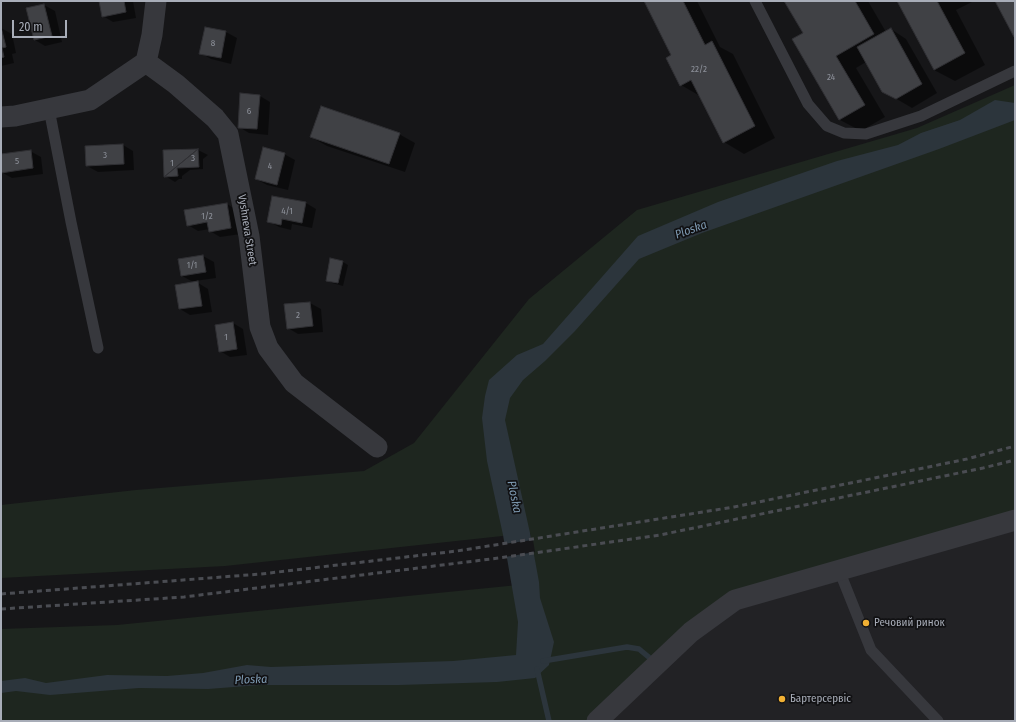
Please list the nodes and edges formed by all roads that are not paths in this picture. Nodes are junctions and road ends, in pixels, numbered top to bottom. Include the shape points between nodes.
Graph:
1 (156, 1) edge
2 (755, 1) edge
3 (146, 62) junction
4 (1015, 71) edge
5 (49, 108) junction
6 (1, 117) edge
7 (98, 348) dead end
8 (377, 448) dead end
9 (1015, 520) edge
10 (839, 570) junction
11 (597, 721) edge
12 (938, 721) edge

1 - 3 street
2 - 4 lane via 808,104 827,126 844,132 866,134 921,116
3 - 5 street via 90,100
3 - 8 street, Vyshneva Street via 215,118 228,134 249,236 260,326 268,348 294,383
5 - 6 street
5 - 7 lane via 70,222
9 - 10 street
10 - 11 street via 735,600 691,632
10 - 12 lane via 872,650

